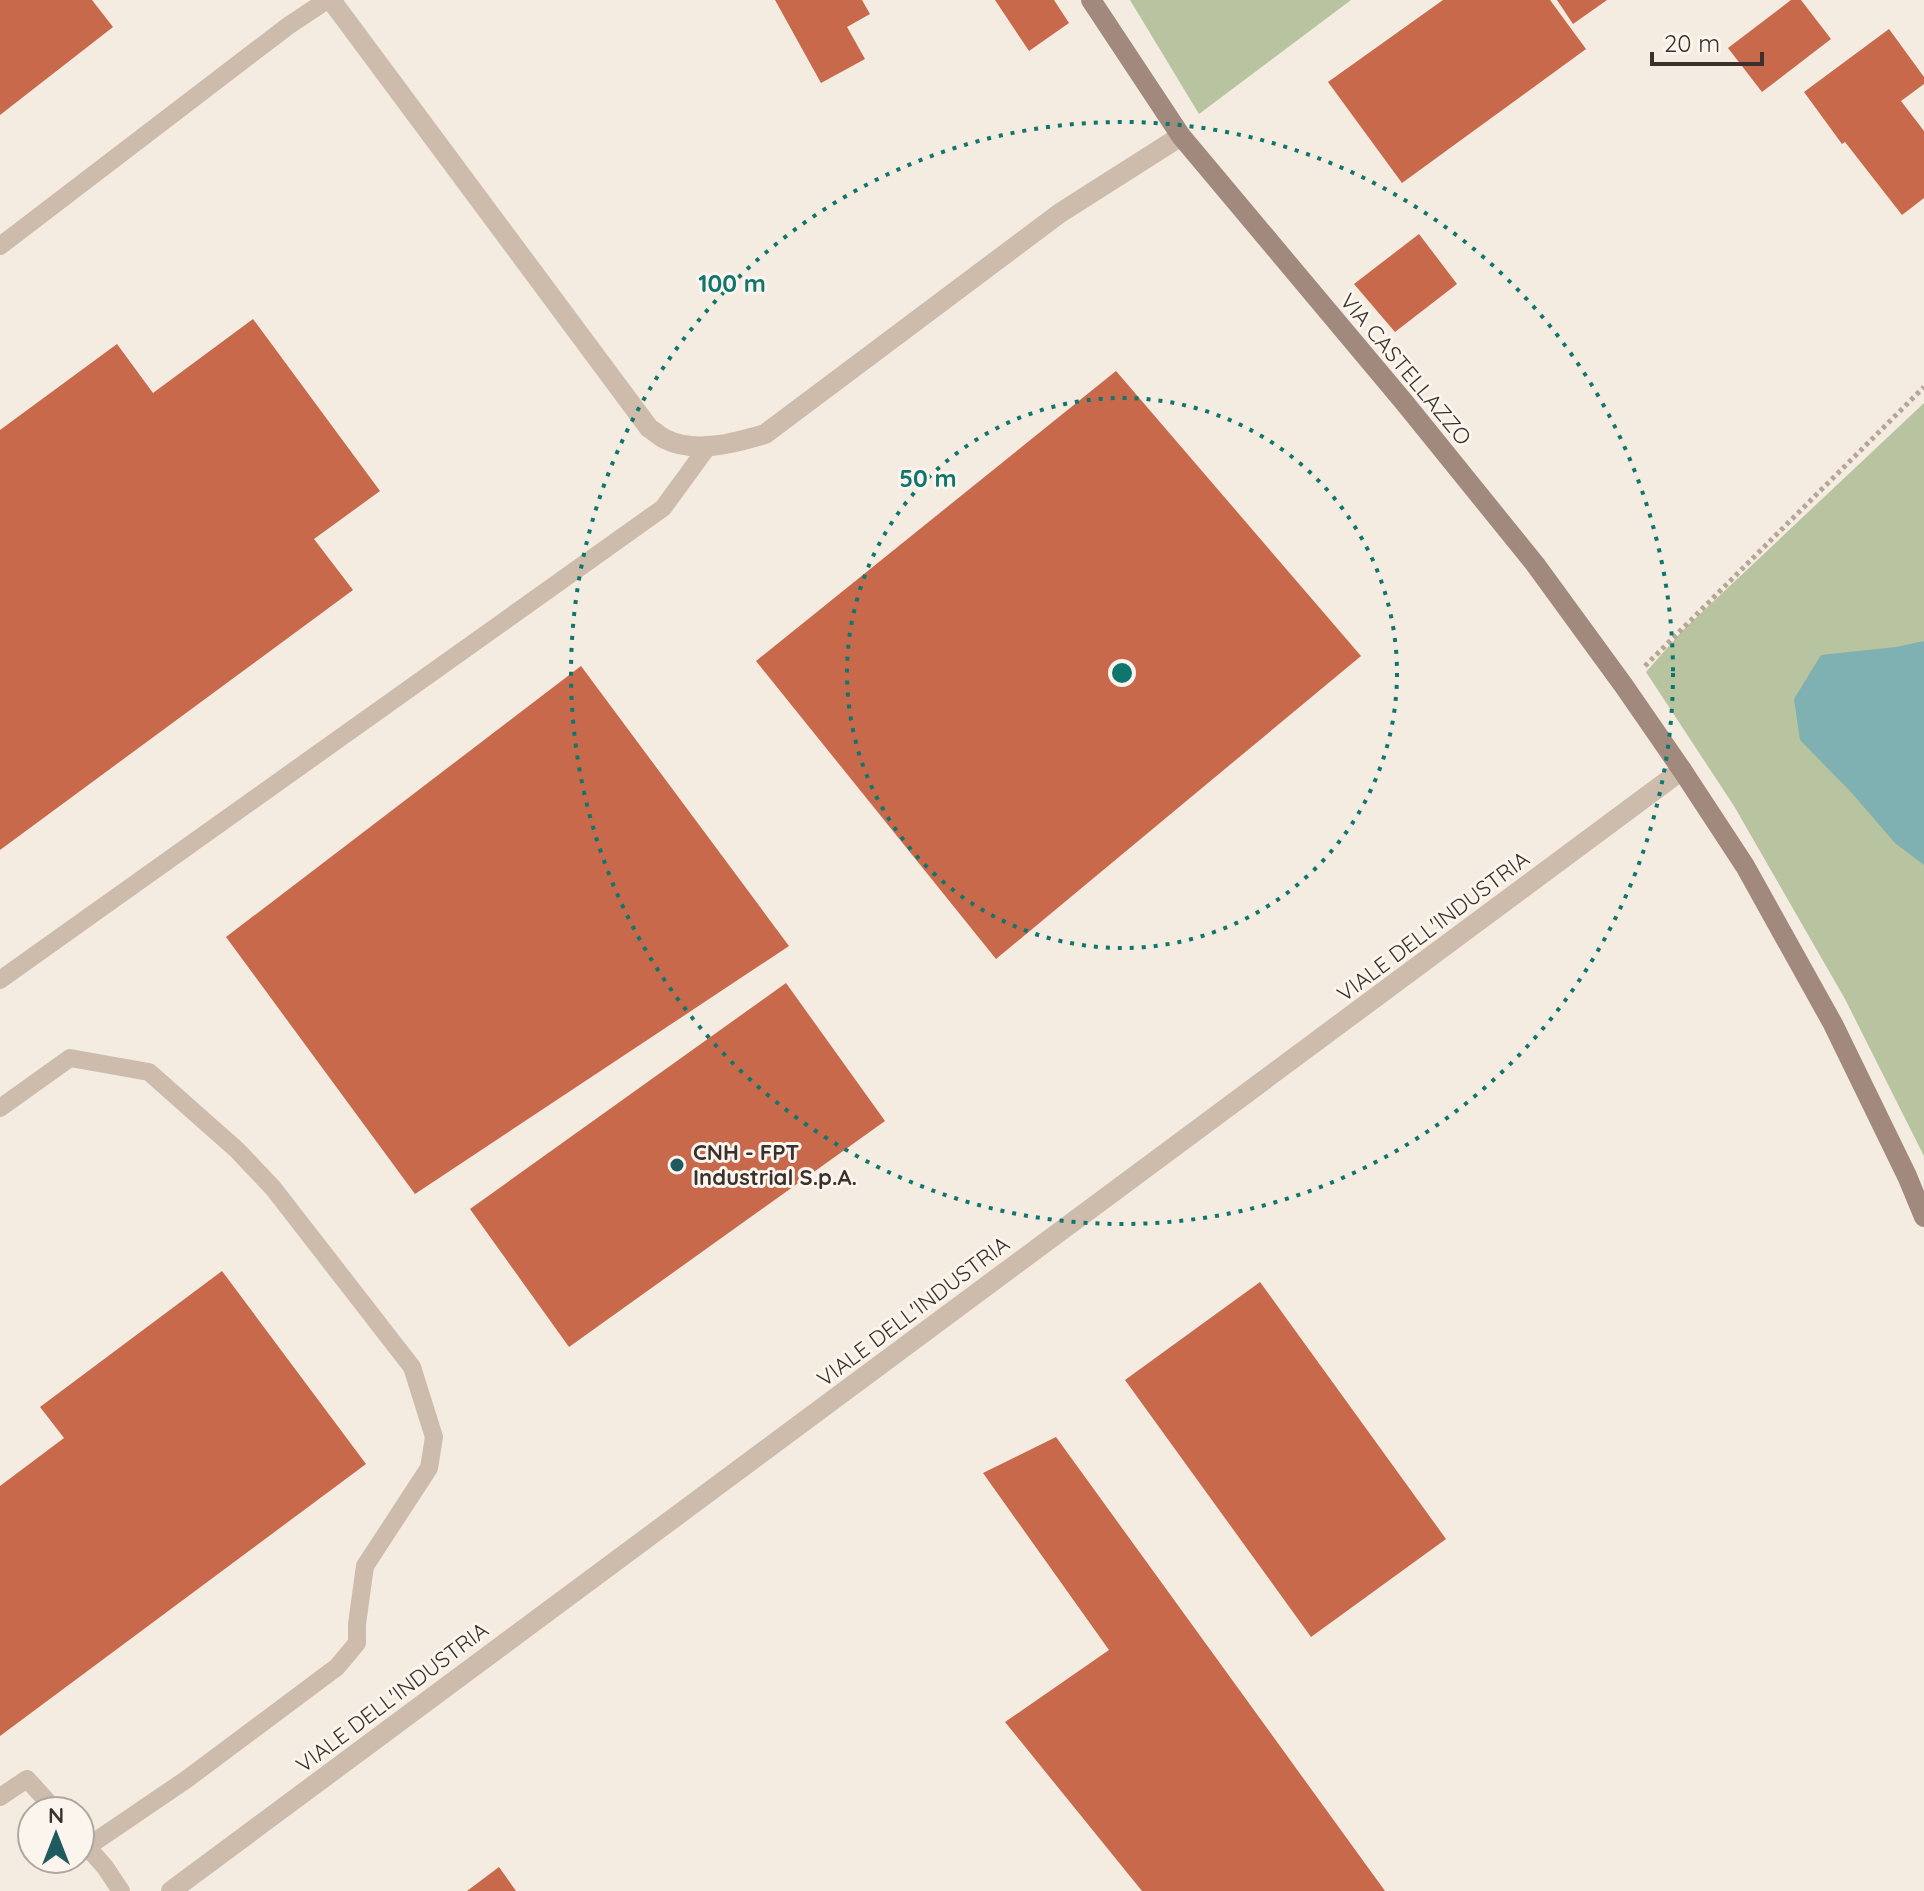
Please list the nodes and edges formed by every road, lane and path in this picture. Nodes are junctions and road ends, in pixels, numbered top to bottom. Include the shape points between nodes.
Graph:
1 (329, 0) edge
2 (1091, 0) edge
3 (1181, 136) junction
4 (0, 246) edge
5 (1924, 387) edge
6 (709, 445) junction
7 (1624, 686) junction
8 (1682, 770) junction
9 (0, 980) edge
10 (0, 1108) edge
11 (1924, 1217) edge
12 (42, 1795) edge
13 (0, 1797) edge
14 (96, 1836) edge
15 (96, 1857) edge
16 (121, 1891) edge
17 (171, 1891) edge

1 - 4 lane
1 - 6 street via 649,428 665,439
2 - 3 street, VIA CASTELLAZZO
3 - 6 street via 1060,213 765,434
3 - 7 street, VIA CASTELLAZZO via 1535,564
5 - 7 path
6 - 9 lane via 663,508
7 - 8 street, VIA CASTELLAZZO
8 - 11 street, VIA CASTELLAZZO via 1745,866 1833,1024
8 - 17 street, VIALE DELL'INDUSTRIA
10 - 14 lane via 70,1058 149,1072 237,1150 292,1212 412,1367 434,1437 429,1468 365,1566 357,1643 337,1667 187,1779
12 - 13 lane via 27,1779
15 - 16 lane

